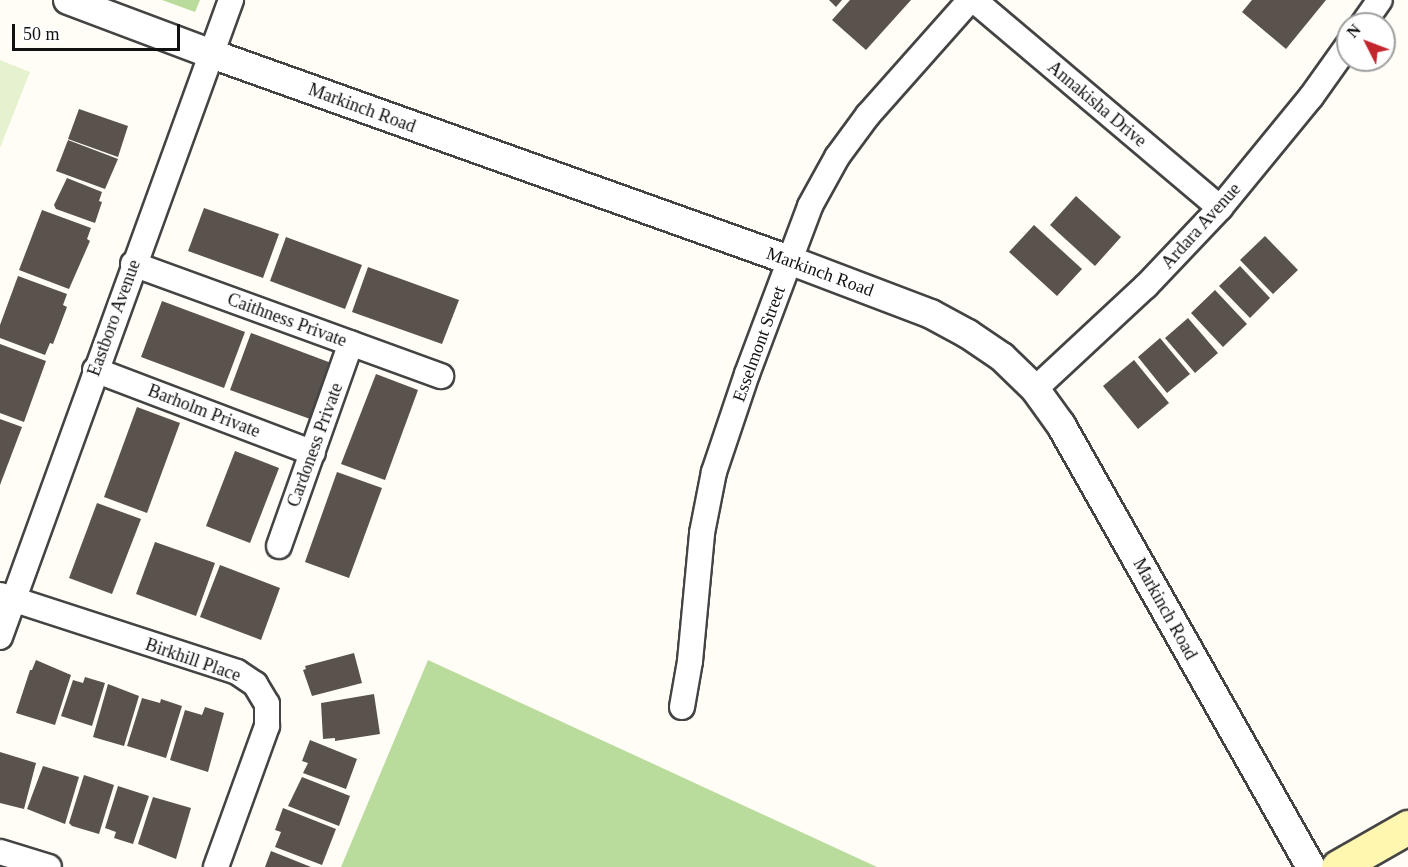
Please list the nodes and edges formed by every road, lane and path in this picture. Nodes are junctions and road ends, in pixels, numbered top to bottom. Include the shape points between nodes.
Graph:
1 (68, 0) edge
2 (231, 0) edge
3 (972, 0) edge
4 (209, 54) junction
5 (1336, 62) edge
6 (1220, 208) junction
7 (789, 260) junction
8 (133, 264) junction
9 (351, 343) junction
10 (95, 370) junction
11 (441, 376) dead end
12 (1035, 389) junction
13 (313, 453) junction
14 (279, 546) dead end
15 (7, 597) edge
16 (0, 637) edge
17 (682, 707) dead end
18 (1408, 828) edge
19 (0, 852) edge
20 (49, 867) edge
21 (216, 867) edge
22 (1311, 867) edge
23 (1338, 867) edge

1 - 4 street, Markinch Road
2 - 4 street, Eastboro Avenue
3 - 6 street, Annakisha Drive
3 - 7 street, Esselmont Street via 868,115 837,157 810,206
4 - 7 street, Markinch Road
4 - 8 street, Eastboro Avenue
5 - 6 street, Ardara Avenue
6 - 12 street, Ardara Avenue via 1146,286
7 - 12 street, Markinch Road via 931,314 1002,357
7 - 17 street, Esselmont Street via 714,472 702,533
8 - 9 street, Caithness Private
8 - 10 street, Eastboro Avenue
9 - 11 street, Caithness Private
9 - 13 street, Cardoness Private
10 - 13 street, Barholm Private
10 - 15 street, Eastboro Avenue
12 - 22 street, Markinch Road via 1060,425
13 - 14 street, Cardoness Private
15 - 16 street, Eastboro Avenue
15 - 21 street, Birkhill Place via 237,672 255,684 267,704 267,726
18 - 23 main road
19 - 20 street

